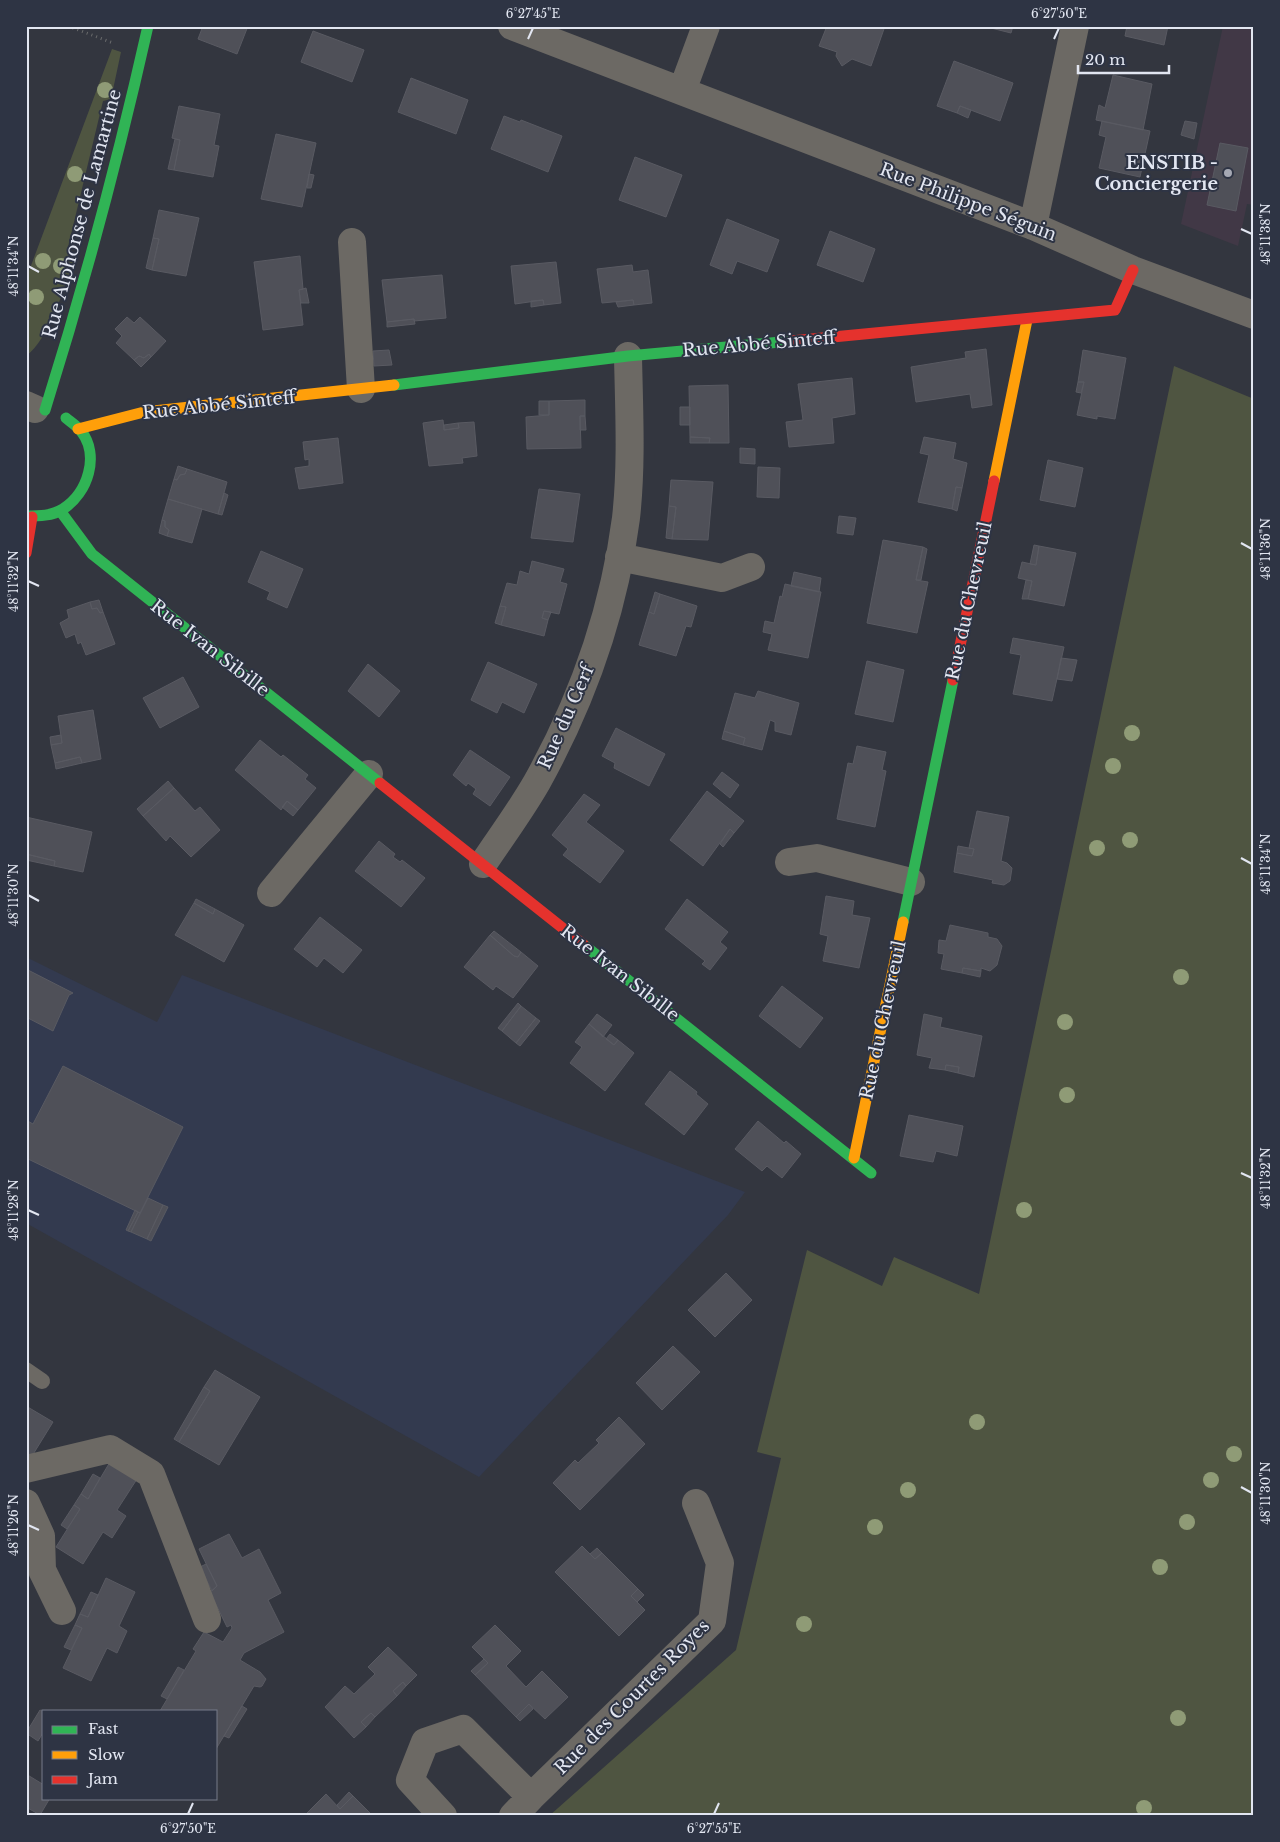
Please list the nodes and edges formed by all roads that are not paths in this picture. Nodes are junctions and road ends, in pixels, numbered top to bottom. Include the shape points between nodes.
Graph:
1 (148, 26) edge
2 (512, 26) edge
3 (706, 26) edge
4 (1075, 26) edge
5 (682, 91) junction
6 (1033, 226) junction
7 (352, 242) dead end
8 (1133, 270) junction
9 (1254, 315) edge
10 (1027, 320) junction
11 (628, 356) junction
12 (361, 389) junction
13 (33, 408) edge
14 (78, 429) junction
15 (61, 512) junction
16 (29, 516) edge
17 (26, 553) edge
18 (619, 557) junction
19 (752, 567) dead end
20 (369, 774) junction
21 (790, 862) dead end
22 (483, 864) junction
23 (911, 882) junction
24 (271, 893) dead end
25 (854, 1158) junction
26 (871, 1173) dead end
27 (26, 1370) edge
28 (42, 1381) dead end
29 (26, 1469) edge
30 (696, 1503) dead end
31 (26, 1504) edge
32 (62, 1611) dead end
33 (207, 1619) dead end
34 (522, 1806) edge
35 (443, 1816) edge

1 - 13 street, Rue Alphonse de Lamartine via 106,208 67,340
2 - 5 street, Rue Philippe Séguin
3 - 5 street
4 - 6 street
5 - 6 street, Rue Philippe Séguin
6 - 8 street, Rue Philippe Séguin
7 - 12 street
8 - 9 street, Rue Philippe Séguin
8 - 10 street, Rue Abbé Sinteff via 1115,310
10 - 11 street, Rue Abbé Sinteff
10 - 23 street, Rue du Chevreuil
11 - 12 street, Rue Abbé Sinteff
11 - 18 street, Rue du Cerf via 629,452 626,517
12 - 14 street, Rue Abbé Sinteff via 144,412
13 - 14 street via 69,420
14 - 15 street via 87,442 89,474 84,489
15 - 16 street
15 - 20 street, Rue Ivan Sibille via 92,554
16 - 17 street
18 - 19 street via 722,578
18 - 22 street, Rue du Cerf via 616,583 577,698 536,783
20 - 22 street, Rue Ivan Sibille
20 - 24 street
21 - 23 street via 817,858
22 - 25 street, Rue Ivan Sibille
23 - 25 street, Rue du Chevreuil
25 - 26 street, Rue Ivan Sibille
27 - 28 lane
29 - 33 street via 110,1449 150,1474
30 - 34 street, Rue des Courtes Royes via 720,1563 712,1621
31 - 32 street via 41,1536 42,1570
34 - 35 street, Rue des Courtes Royes via 463,1729 425,1742 410,1780

